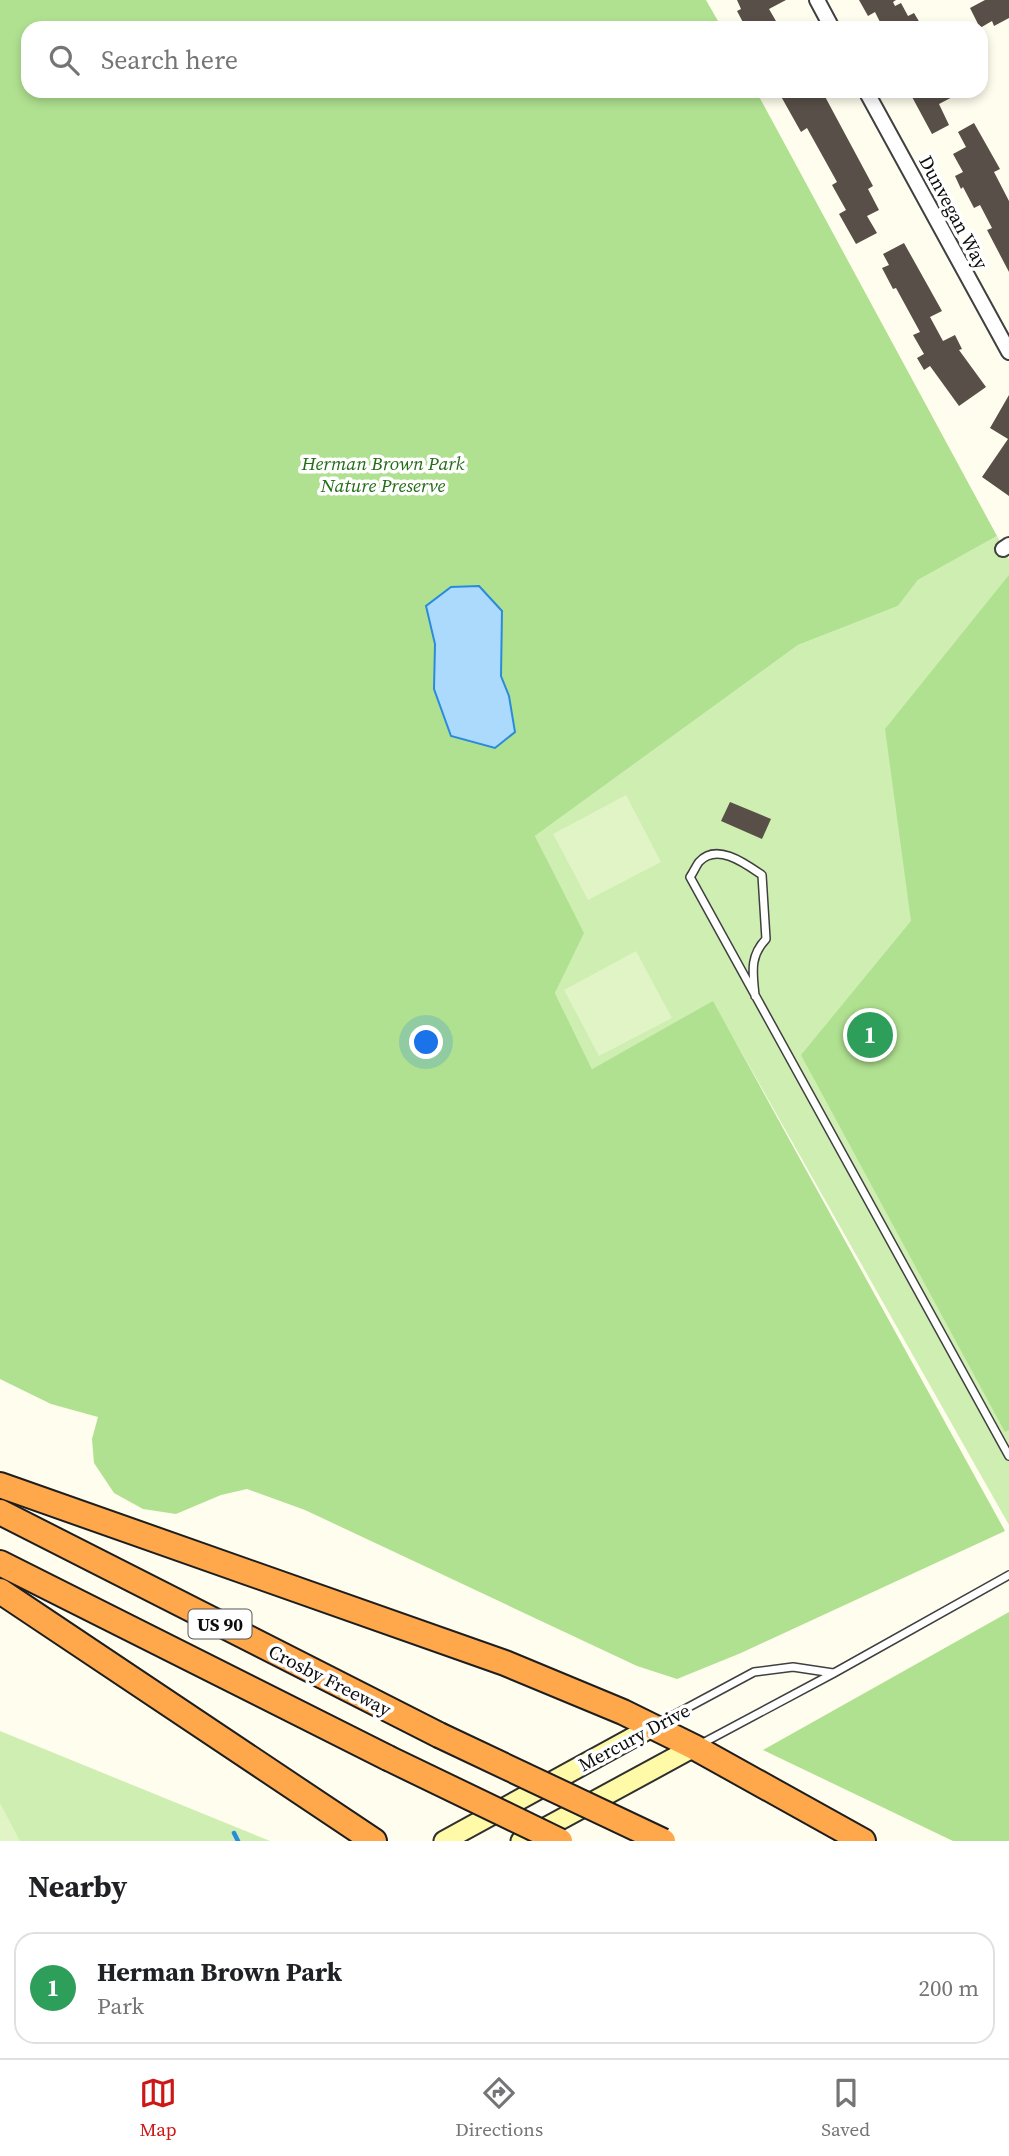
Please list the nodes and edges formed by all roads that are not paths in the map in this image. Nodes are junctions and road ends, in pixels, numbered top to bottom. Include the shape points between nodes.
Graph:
1 (817, 0) edge
2 (828, 21) edge
3 (870, 98) edge
4 (1009, 352) edge
5 (755, 996) junction
6 (1009, 1456) edge
7 (0, 1485) edge
8 (0, 1512) edge
9 (0, 1563) edge
10 (1009, 1575) edge
11 (0, 1591) edge
12 (834, 1673) junction
13 (652, 1727) junction
14 (694, 1747) junction
15 (374, 1841) edge
16 (444, 1841) edge
17 (521, 1841) edge
18 (561, 1841) edge
19 (663, 1841) edge
20 (863, 1841) edge

1 - 2 street
3 - 4 street, Dunvegan Way
5 - 5 lane via 755,951 766,939 762,875 734,857 712,854 700,860 690,877
5 - 6 lane
7 - 13 highway via 505,1663
8 - 19 highway, Crosby Freeway / US 90, bridge via 439,1735
9 - 18 highway, US 90, bridge
10 - 12 lane, Mercury Drive
11 - 15 highway
12 - 13 lane, Mercury Drive via 793,1667 754,1672
12 - 14 lane, Mercury Drive
13 - 14 highway
13 - 16 street, Mercury Drive
14 - 17 street, Mercury Drive
14 - 20 highway

